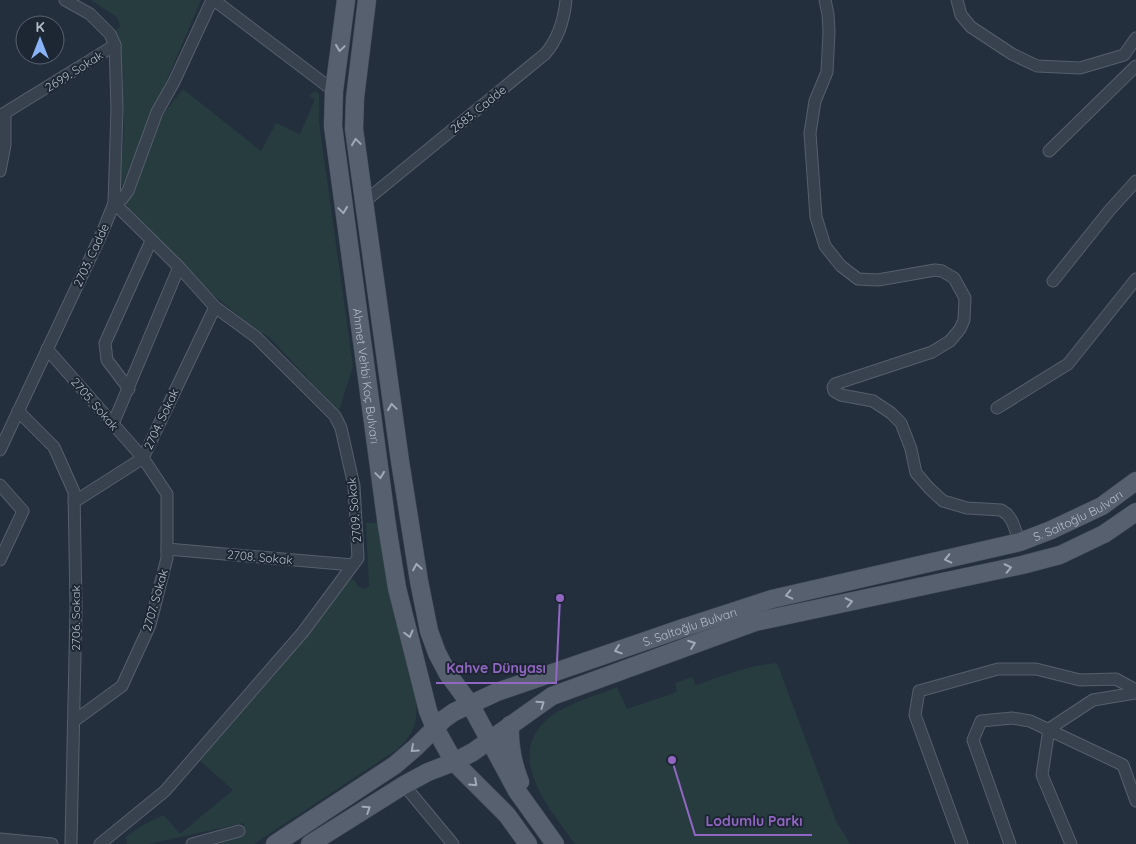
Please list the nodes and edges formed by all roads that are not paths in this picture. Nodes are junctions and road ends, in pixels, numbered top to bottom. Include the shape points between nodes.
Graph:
1 (66, 0) edge
2 (213, 0) edge
3 (346, 0) edge
4 (367, 0) edge
5 (566, 0) edge
6 (825, 0) edge
7 (957, 0) edge
8 (1136, 38) edge
9 (115, 45) junction
10 (1136, 66) edge
11 (334, 92) junction
12 (2, 115) edge
13 (1049, 151) dead end
14 (0, 171) edge
15 (1136, 180) edge
16 (364, 202) junction
17 (114, 203) junction
18 (151, 241) junction
19 (179, 267) junction
20 (1136, 279) edge
21 (1053, 281) dead end
22 (215, 307) junction
23 (47, 349) junction
24 (129, 389) junction
25 (997, 408) dead end
26 (18, 412) junction
27 (113, 424) junction
28 (0, 450) edge
29 (143, 458) junction
30 (1136, 481) edge
31 (0, 485) edge
32 (74, 502) junction
33 (1136, 512) edge
34 (1020, 542) junction
35 (167, 549) junction
36 (0, 560) edge
37 (352, 565) junction
38 (1136, 691) edge
39 (470, 704) junction
40 (74, 721) junction
41 (510, 725) junction
42 (435, 728) junction
43 (1049, 729) junction
44 (490, 741) junction
45 (454, 762) junction
46 (404, 785) junction
47 (1136, 802) edge
48 (528, 807) junction
49 (342, 826) junction
50 (239, 831) dead end
51 (0, 839) edge
52 (52, 844) edge
53 (71, 844) edge
54 (100, 844) edge
55 (192, 844) edge
56 (275, 844) edge
57 (310, 844) edge
58 (330, 844) edge
59 (453, 844) edge
60 (528, 844) edge
61 (554, 844) edge
62 (962, 844) edge
63 (1010, 844) edge
64 (1071, 844) edge

1 - 9 street, 2699. Sokak via 102,24
2 - 11 street
2 - 17 street via 157,112 128,191
3 -> 11 main road, Ahmet Vehbi Koç Bulvarı
16 -> 4 main road, Ahmet Vehbi Koç Bulvarı via 354,114
5 - 16 street, 2683. Cadde via 557,38 545,54
6 - 34 street via 829,32 827,72 815,101 810,133 816,217 825,246 840,266 858,278 878,280 925,270 942,271 954,278 965,298 964,320 950,341 932,352 835,384 834,391 873,401 891,413 904,432 916,473 929,488 944,501 967,508 1001,510 1012,521
7 - 8 street via 961,15 970,27 1037,66 1080,68 1124,55
9 - 12 street, 2699. Sokak
9 - 17 street, 2703. Cadde
10 - 13 street
11 -> 42 main road, Ahmet Vehbi Koç Bulvarı via 333,126 340,187 392,558 403,614
12 - 14 street via 5,145
15 - 21 street
39 -> 16 main road, Ahmet Vehbi Koç Bulvarı via 441,663 426,617 400,461
17 - 18 street, 2709. Sokak
17 - 23 street, 2703. Cadde
18 - 19 street, 2709. Sokak
18 - 24 street via 105,343 108,360
19 - 22 street, 2709. Sokak
19 - 24 street
20 - 25 street via 1068,364
22 - 29 street, 2704. Sokak
22 - 37 street, 2709. Sokak via 256,337 335,416 341,428 354,486 358,558
23 - 26 street, 2703. Cadde
23 - 27 street, 2705. Sokak
24 - 27 street
26 - 28 street, 2703. Cadde
26 - 32 street, 2706. Sokak via 54,447 74,492
27 - 29 street, 2705. Sokak
29 - 32 street, 2704. Sokak
29 - 35 street, 2707. Sokak via 168,494
30 - 34 main road, S. Saltoğlu Bulvarı via 1102,506
31 - 36 street via 23,511
32 - 40 street, 2706. Sokak
41 -> 33 main road, S. Saltoğlu Bulvarı via 552,696 755,622 1022,566 1060,555 1104,534
34 -> 39 main road, S. Saltoğlu Bulvarı via 772,599
35 - 37 street, 2708. Sokak
35 - 40 street, 2707. Sokak via 150,625 122,686
37 - 54 street, 2709. Sokak via 302,632 165,792
38 - 43 street via 1093,700
38 - 62 street via 1116,679 1080,680 1036,669 998,670 919,691 915,715
39 - 42 main road, S. Saltoğlu Bulvarı
39 - 44 main road, Ahmet Vehbi Koç Bulvarı
40 - 53 street, 2706. Sokak
41 - 44 main road, S. Saltoğlu Bulvarı
41 - 48 main road via 515,768
42 - 45 main road, Ahmet Vehbi Koç Bulvarı
42 -> 56 main road, S. Saltoğlu Bulvarı via 395,765
43 - 47 street via 1123,765
43 - 63 street via 1012,718 981,722 973,740
43 - 64 street via 1042,775
44 - 45 main road, S. Saltoğlu Bulvarı
44 - 48 main road, Ahmet Vehbi Koç Bulvarı
45 - 46 main road, S. Saltoğlu Bulvarı
45 -> 60 main road, Ahmet Vehbi Koç Bulvarı via 507,815
49 -> 46 main road, S. Saltoğlu Bulvarı
46 - 59 street
48 - 61 main road, Ahmet Vehbi Koç Bulvarı
49 - 57 main road, S. Saltoğlu Bulvarı
49 - 58 street
50 - 55 street
51 - 52 street

